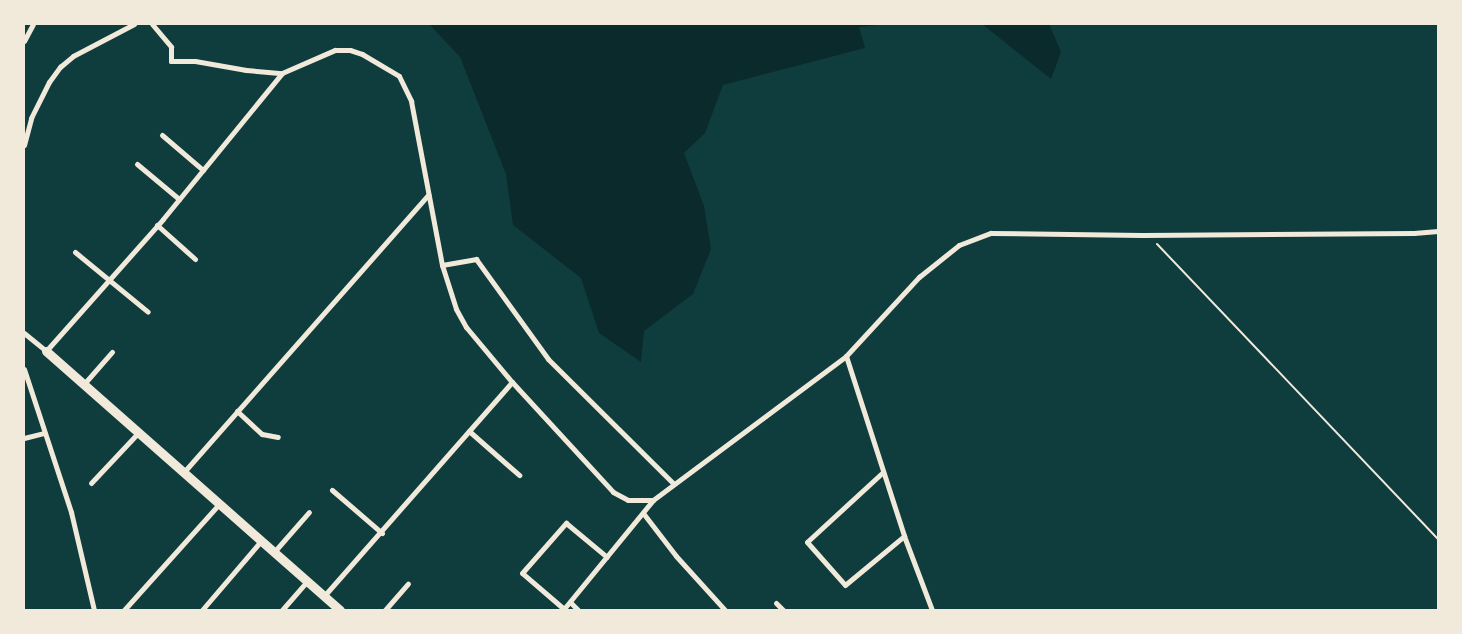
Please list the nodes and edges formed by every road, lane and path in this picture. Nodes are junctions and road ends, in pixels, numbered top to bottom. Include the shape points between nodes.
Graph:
1 (33, 24) edge
2 (119, 24) edge
3 (134, 24) edge
4 (152, 24) edge
5 (123, 29) junction
6 (24, 42) edge
7 (282, 74) junction
8 (162, 135) dead end
9 (24, 145) edge
10 (137, 164) dead end
11 (203, 170) junction
12 (428, 195) junction
13 (178, 199) junction
14 (158, 224) junction
15 (1438, 231) edge
16 (1142, 235) junction
17 (75, 252) dead end
18 (195, 259) dead end
19 (442, 265) junction
20 (110, 280) junction
21 (148, 312) dead end
22 (24, 333) edge
23 (46, 351) junction
24 (112, 352) dead end
25 (846, 356) junction
26 (24, 369) edge
27 (512, 382) junction
28 (83, 385) junction
29 (237, 411) junction
30 (469, 431) junction
31 (44, 433) junction
32 (138, 433) junction
33 (278, 437) dead end
34 (24, 438) edge
35 (883, 472) junction
36 (183, 473) junction
37 (519, 475) dead end
38 (91, 483) dead end
39 (673, 483) junction
40 (332, 490) dead end
41 (652, 500) junction
42 (220, 503) junction
43 (309, 512) dead end
44 (643, 513) junction
45 (382, 533) junction
46 (904, 536) junction
47 (1438, 539) edge
48 (261, 541) junction
49 (274, 553) junction
50 (607, 557) junction
51 (306, 582) junction
52 (408, 584) dead end
53 (324, 596) junction
54 (570, 602) junction
55 (776, 603) dead end
56 (94, 610) edge
57 (124, 610) edge
58 (202, 610) edge
59 (282, 610) edge
60 (340, 610) edge
61 (385, 610) edge
62 (564, 610) edge
63 (578, 610) edge
64 (725, 610) edge
65 (783, 610) edge
66 (932, 610) edge

1 - 6 street
2 - 5 street
3 - 5 street
4 - 7 street via 171,47 171,61 195,61
5 - 9 street via 73,56 60,67 31,118
7 - 11 street
7 - 12 street via 335,50 350,50 399,76 411,101
8 - 11 street
10 - 13 street
11 - 13 street
12 - 19 street
12 - 29 street
13 - 14 street
14 - 18 street
14 - 20 street
15 - 16 street
16 - 25 street via 991,233 959,245 919,277
16 - 47 path via 1157,244
17 - 20 street
19 - 27 street via 456,309 466,327
19 - 39 street via 476,259 548,359
20 - 21 street
20 - 23 street
22 - 23 street
23 - 28 street
24 - 28 street
25 - 35 street
25 - 39 street
26 - 31 street
27 - 30 street
27 - 41 street via 613,492 628,500
28 - 32 street
29 - 33 street via 262,434
29 - 36 street
30 - 37 street
30 - 45 street
31 - 34 street
31 - 56 street via 71,512
32 - 36 street
32 - 38 street
35 - 46 street
35 - 46 street via 806,542 845,584
36 - 42 street
39 - 41 street
40 - 45 street
41 - 44 street
42 - 48 street
42 - 57 street
43 - 49 street
44 - 50 street
44 - 64 street via 676,556
45 - 53 street
46 - 66 street
48 - 49 street
48 - 58 street
49 - 51 street
50 - 54 street
50 - 62 street via 566,523 522,573
51 - 53 street
51 - 59 street
52 - 61 street
53 - 60 street
54 - 62 street
54 - 63 street
55 - 65 street

